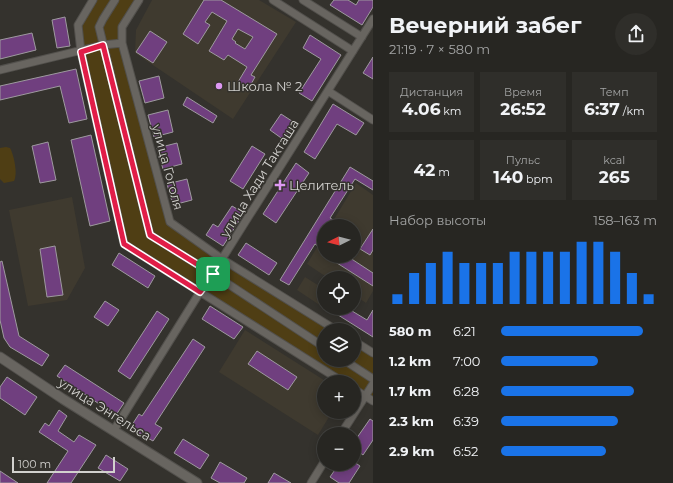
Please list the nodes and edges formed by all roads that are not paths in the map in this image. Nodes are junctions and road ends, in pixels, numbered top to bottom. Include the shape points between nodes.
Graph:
1 (93, 0) edge
2 (115, 0) edge
3 (139, 0) edge
4 (273, 0) edge
5 (303, 0) edge
6 (373, 19) edge
7 (362, 37) junction
8 (122, 43) junction
9 (103, 45) junction
10 (353, 51) junction
11 (81, 52) junction
12 (0, 70) edge
13 (328, 91) junction
14 (373, 120) edge
15 (222, 259) junction
16 (213, 274) junction
17 (200, 292) junction
18 (325, 323) edge
19 (317, 342) edge
20 (361, 345) edge
21 (373, 353) edge
22 (0, 357) edge
23 (355, 367) edge
24 (332, 375) edge
25 (373, 379) edge
26 (373, 384) edge
27 (361, 393) edge
28 (365, 396) junction
29 (373, 401) edge
30 (345, 427) edge
31 (114, 430) junction
32 (318, 471) edge
33 (197, 483) edge
34 (311, 483) edge

1 - 11 street via 78,25
2 - 9 street via 100,27
3 - 8 street, улица Гоголя via 122,27
4 - 10 street
5 - 7 street
6 - 7 street, улица Хади Такташа
7 - 10 street, улица Хади Такташа
8 - 9 street
8 - 15 street, улица Гоголя via 170,222
9 - 11 street
9 - 16 street via 150,235
10 - 13 street, улица Хади Такташа
11 - 12 street
11 - 17 street via 124,244
13 - 14 street
13 - 15 street, улица Хади Такташа
15 - 16 street, улица Хади Такташа
15 - 18 street, улица Гоголя
16 - 17 street, улица Хади Такташа
16 - 19 street
17 - 24 street
17 - 31 street, улица Хади Такташа
20 - 21 street
22 - 31 street, улица Энгельса
23 - 25 street
26 - 28 street
27 - 28 street
28 - 29 street
28 - 30 street
31 - 33 street, улица Энгельса
32 - 34 street

